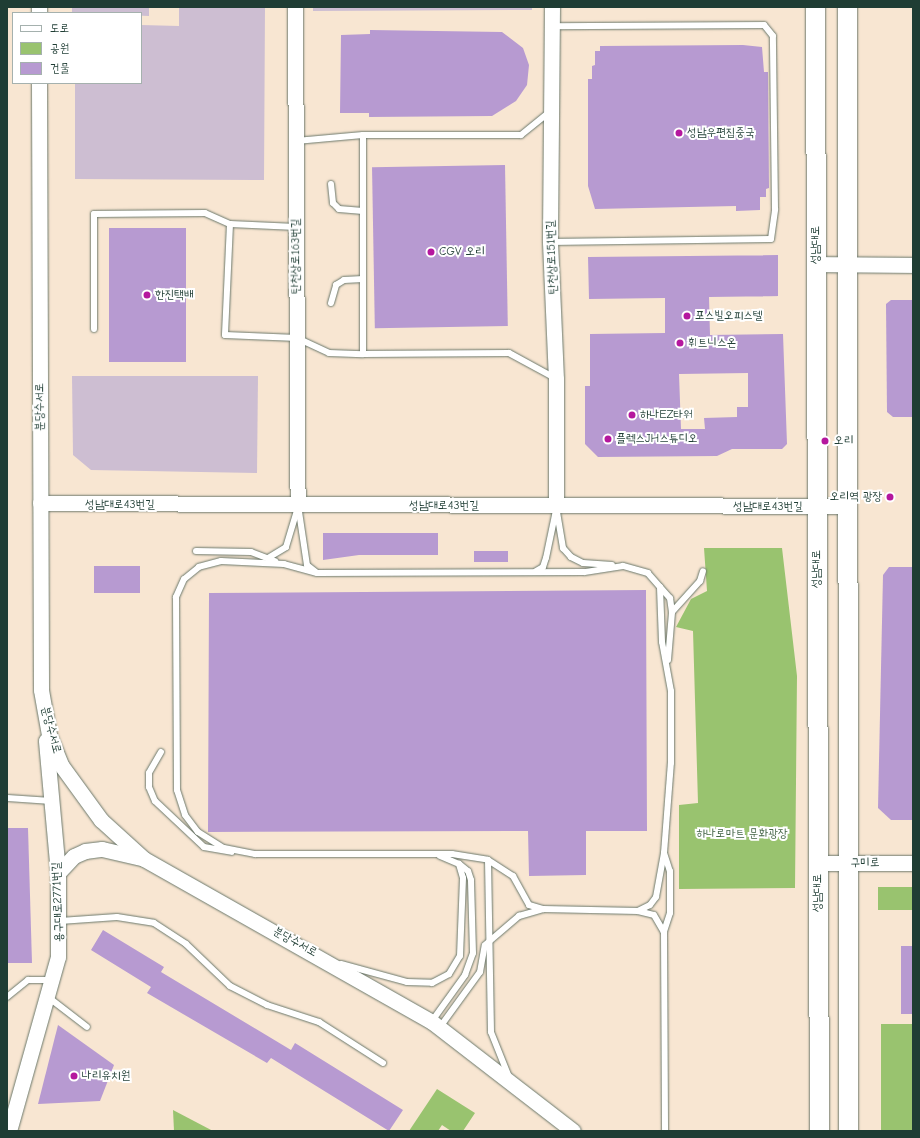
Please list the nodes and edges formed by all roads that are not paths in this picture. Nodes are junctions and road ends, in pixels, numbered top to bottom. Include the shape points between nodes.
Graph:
1 (295, 7) edge
2 (552, 7) edge
3 (815, 7) edge
4 (847, 7) edge
5 (552, 26) junction
6 (39, 84) edge
7 (551, 111) junction
8 (363, 135) junction
9 (296, 141) junction
10 (331, 184) dead end
11 (363, 211) junction
12 (230, 224) junction
13 (296, 227) junction
14 (550, 242) junction
15 (816, 264) junction
16 (847, 264) junction
17 (913, 265) edge
18 (363, 279) junction
19 (331, 303) dead end
20 (94, 329) dead end
21 (297, 338) junction
22 (363, 354) junction
23 (556, 379) junction
24 (40, 503) junction
25 (298, 505) junction
26 (556, 506) junction
27 (817, 506) junction
28 (847, 506) junction
29 (196, 551) dead end
30 (268, 558) junction
31 (284, 564) junction
32 (624, 566) junction
33 (703, 571) dead end
34 (535, 572) junction
35 (317, 573) junction
36 (660, 587) junction
37 (672, 612) junction
38 (668, 662) junction
39 (41, 690) junction
40 (161, 752) dead end
41 (7, 798) edge
42 (52, 802) junction
43 (239, 852) junction
44 (664, 853) junction
45 (440, 856) junction
46 (144, 859) junction
47 (488, 860) junction
48 (818, 863) junction
49 (913, 863) edge
50 (459, 864) junction
51 (847, 864) junction
52 (58, 873) junction
53 (543, 909) junction
54 (638, 911) junction
55 (60, 921) junction
56 (664, 932) junction
57 (490, 940) junction
58 (330, 961) junction
59 (53, 980) junction
60 (7, 996) edge
61 (48, 996) junction
62 (436, 1024) junction
63 (87, 1027) dead end
64 (382, 1063) dead end
65 (510, 1079) junction
66 (9, 1131) edge
67 (573, 1131) edge
68 (665, 1131) edge
69 (819, 1131) edge
70 (848, 1131) edge

1 - 9 street, 탄천상로163번길
2 - 5 street, 탄천상로151번길
3 - 15 main road, 성남대로
4 - 16 main road
5 - 7 street, 탄천상로151번길
5 - 14 lane via 764,25 773,36 775,209 771,239
6 - 24 street, 분당수서로
7 - 8 lane via 521,135
7 - 14 street, 탄천상로151번길
8 - 9 lane
8 - 11 lane
9 - 13 street, 탄천상로163번길
10 - 11 lane via 332,203 339,209
11 - 18 lane
12 - 13 lane
12 - 20 lane via 205,213 94,214
12 - 21 lane via 225,335
13 - 21 street, 탄천상로163번길
14 - 23 street, 탄천상로151번길
15 - 16 street
15 - 27 main road, 성남대로
16 - 17 street
16 - 28 main road
18 - 19 lane via 344,280 336,285
18 - 22 lane
21 - 22 lane via 329,353
21 - 25 street, 탄천상로163번길
22 - 23 lane via 509,353
23 - 26 street, 탄천상로151번길
24 - 25 street, 성남대로43번길
24 - 39 street, 분당수서로
25 - 26 street, 성남대로43번길
25 - 30 lane via 286,547
25 - 35 lane via 307,565
26 - 27 street, 성남대로43번길
26 - 32 lane via 563,548 572,557 583,563
26 - 34 lane via 544,562
27 - 28 street, 성남대로43번길
27 - 48 main road, 성남대로
28 - 51 main road
29 - 30 lane via 250,552
30 - 31 lane
31 - 35 lane
31 - 43 lane via 211,562 184,579 176,597 178,796 185,815 198,832 224,848
32 - 34 lane via 584,572
32 - 36 lane via 648,573
33 - 37 lane via 700,581
34 - 35 lane
36 - 37 lane via 670,598
36 - 38 lane via 662,642
37 - 38 lane
38 - 44 lane via 671,763
39 - 42 street, 용구대로2771번길
39 - 46 street, 분당수서로 via 49,735 74,788 113,833
40 - 43 lane via 149,773 149,787 155,801 204,847 221,853
41 - 42 lane
42 - 52 street, 용구대로2771번길
43 - 45 lane
44 - 54 lane via 656,896 650,905
44 - 56 lane via 670,871 670,913
45 - 47 lane via 452,854
45 - 50 lane
46 - 52 street via 102,849 85,851 74,856
46 - 58 street, 분당수서로
47 - 53 lane via 513,876 529,905
47 - 57 lane
48 - 51 street, 구미로
48 - 69 main road, 성남대로
49 - 51 street, 구미로
50 - 58 lane via 463,878 460,956 450,974 432,983 407,982
50 - 62 lane via 468,871 471,880 472,953 465,975
51 - 70 main road
52 - 55 street, 용구대로2771번길
53 - 54 lane
53 - 57 lane via 519,916
54 - 56 lane via 654,915
55 - 59 street, 용구대로2771번길
55 - 64 lane via 117,917 154,923 186,944 230,986 267,1005 320,1022
56 - 68 lane
57 - 62 lane via 485,945 480,972
57 - 65 lane via 491,1032
58 - 62 street, 분당수서로
59 - 60 lane via 28,980
59 - 61 street, 용구대로2771번길
61 - 63 lane
61 - 66 street, 용구대로2771번길
62 - 65 street, 분당수서로
65 - 67 street, 분당수서로

